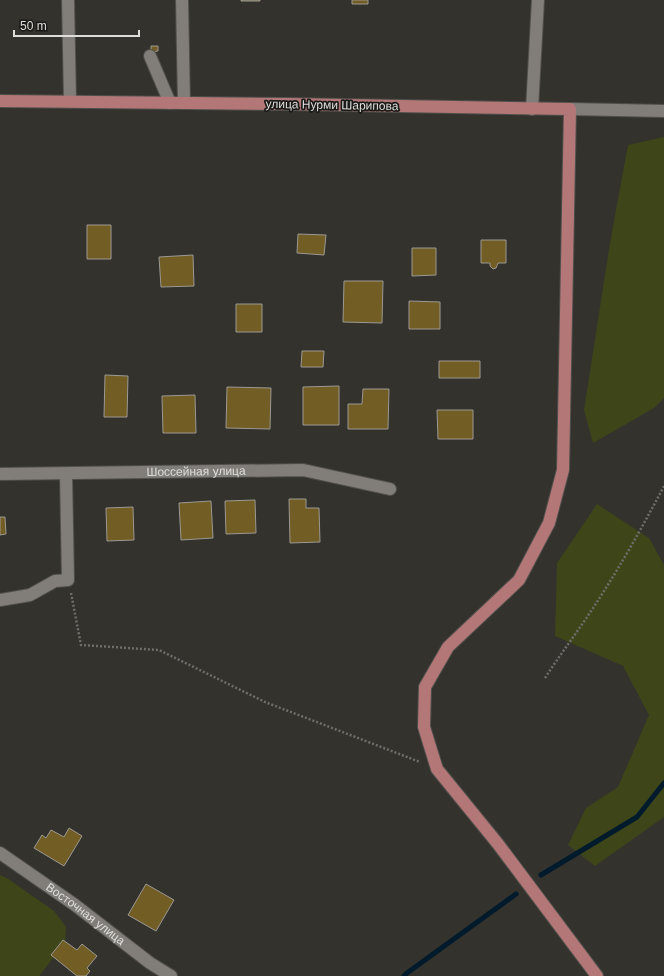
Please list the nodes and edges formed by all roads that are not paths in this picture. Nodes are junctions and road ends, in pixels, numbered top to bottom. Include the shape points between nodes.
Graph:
1 (68, 0) edge
2 (182, 0) edge
3 (538, 0) edge
4 (150, 56) dead end
5 (0, 101) edge
6 (70, 101) junction
7 (170, 103) junction
8 (184, 103) junction
9 (532, 109) junction
10 (570, 110) junction
11 (664, 111) edge
12 (0, 474) edge
13 (66, 474) junction
14 (390, 489) dead end
15 (0, 600) edge
16 (0, 853) edge
17 (171, 976) edge
18 (597, 976) edge

1 - 6 street
2 - 8 street
3 - 9 street
4 - 7 street
5 - 6 main road, улица Нурми Шарипова
6 - 7 main road, улица Нурми Шарипова
7 - 8 main road, улица Нурми Шарипова
8 - 9 main road, улица Нурми Шарипова
9 - 10 main road, улица Нурми Шарипова
10 - 11 street, улица Нурми Шарипова
10 - 18 main road via 563,470 549,523 519,580 448,647 425,687 424,727 437,769 498,844
12 - 13 street, Шоссейная улица
13 - 14 street, Шоссейная улица via 303,470
13 - 15 street via 68,580 54,581 30,595
16 - 17 street, Восточная улица

